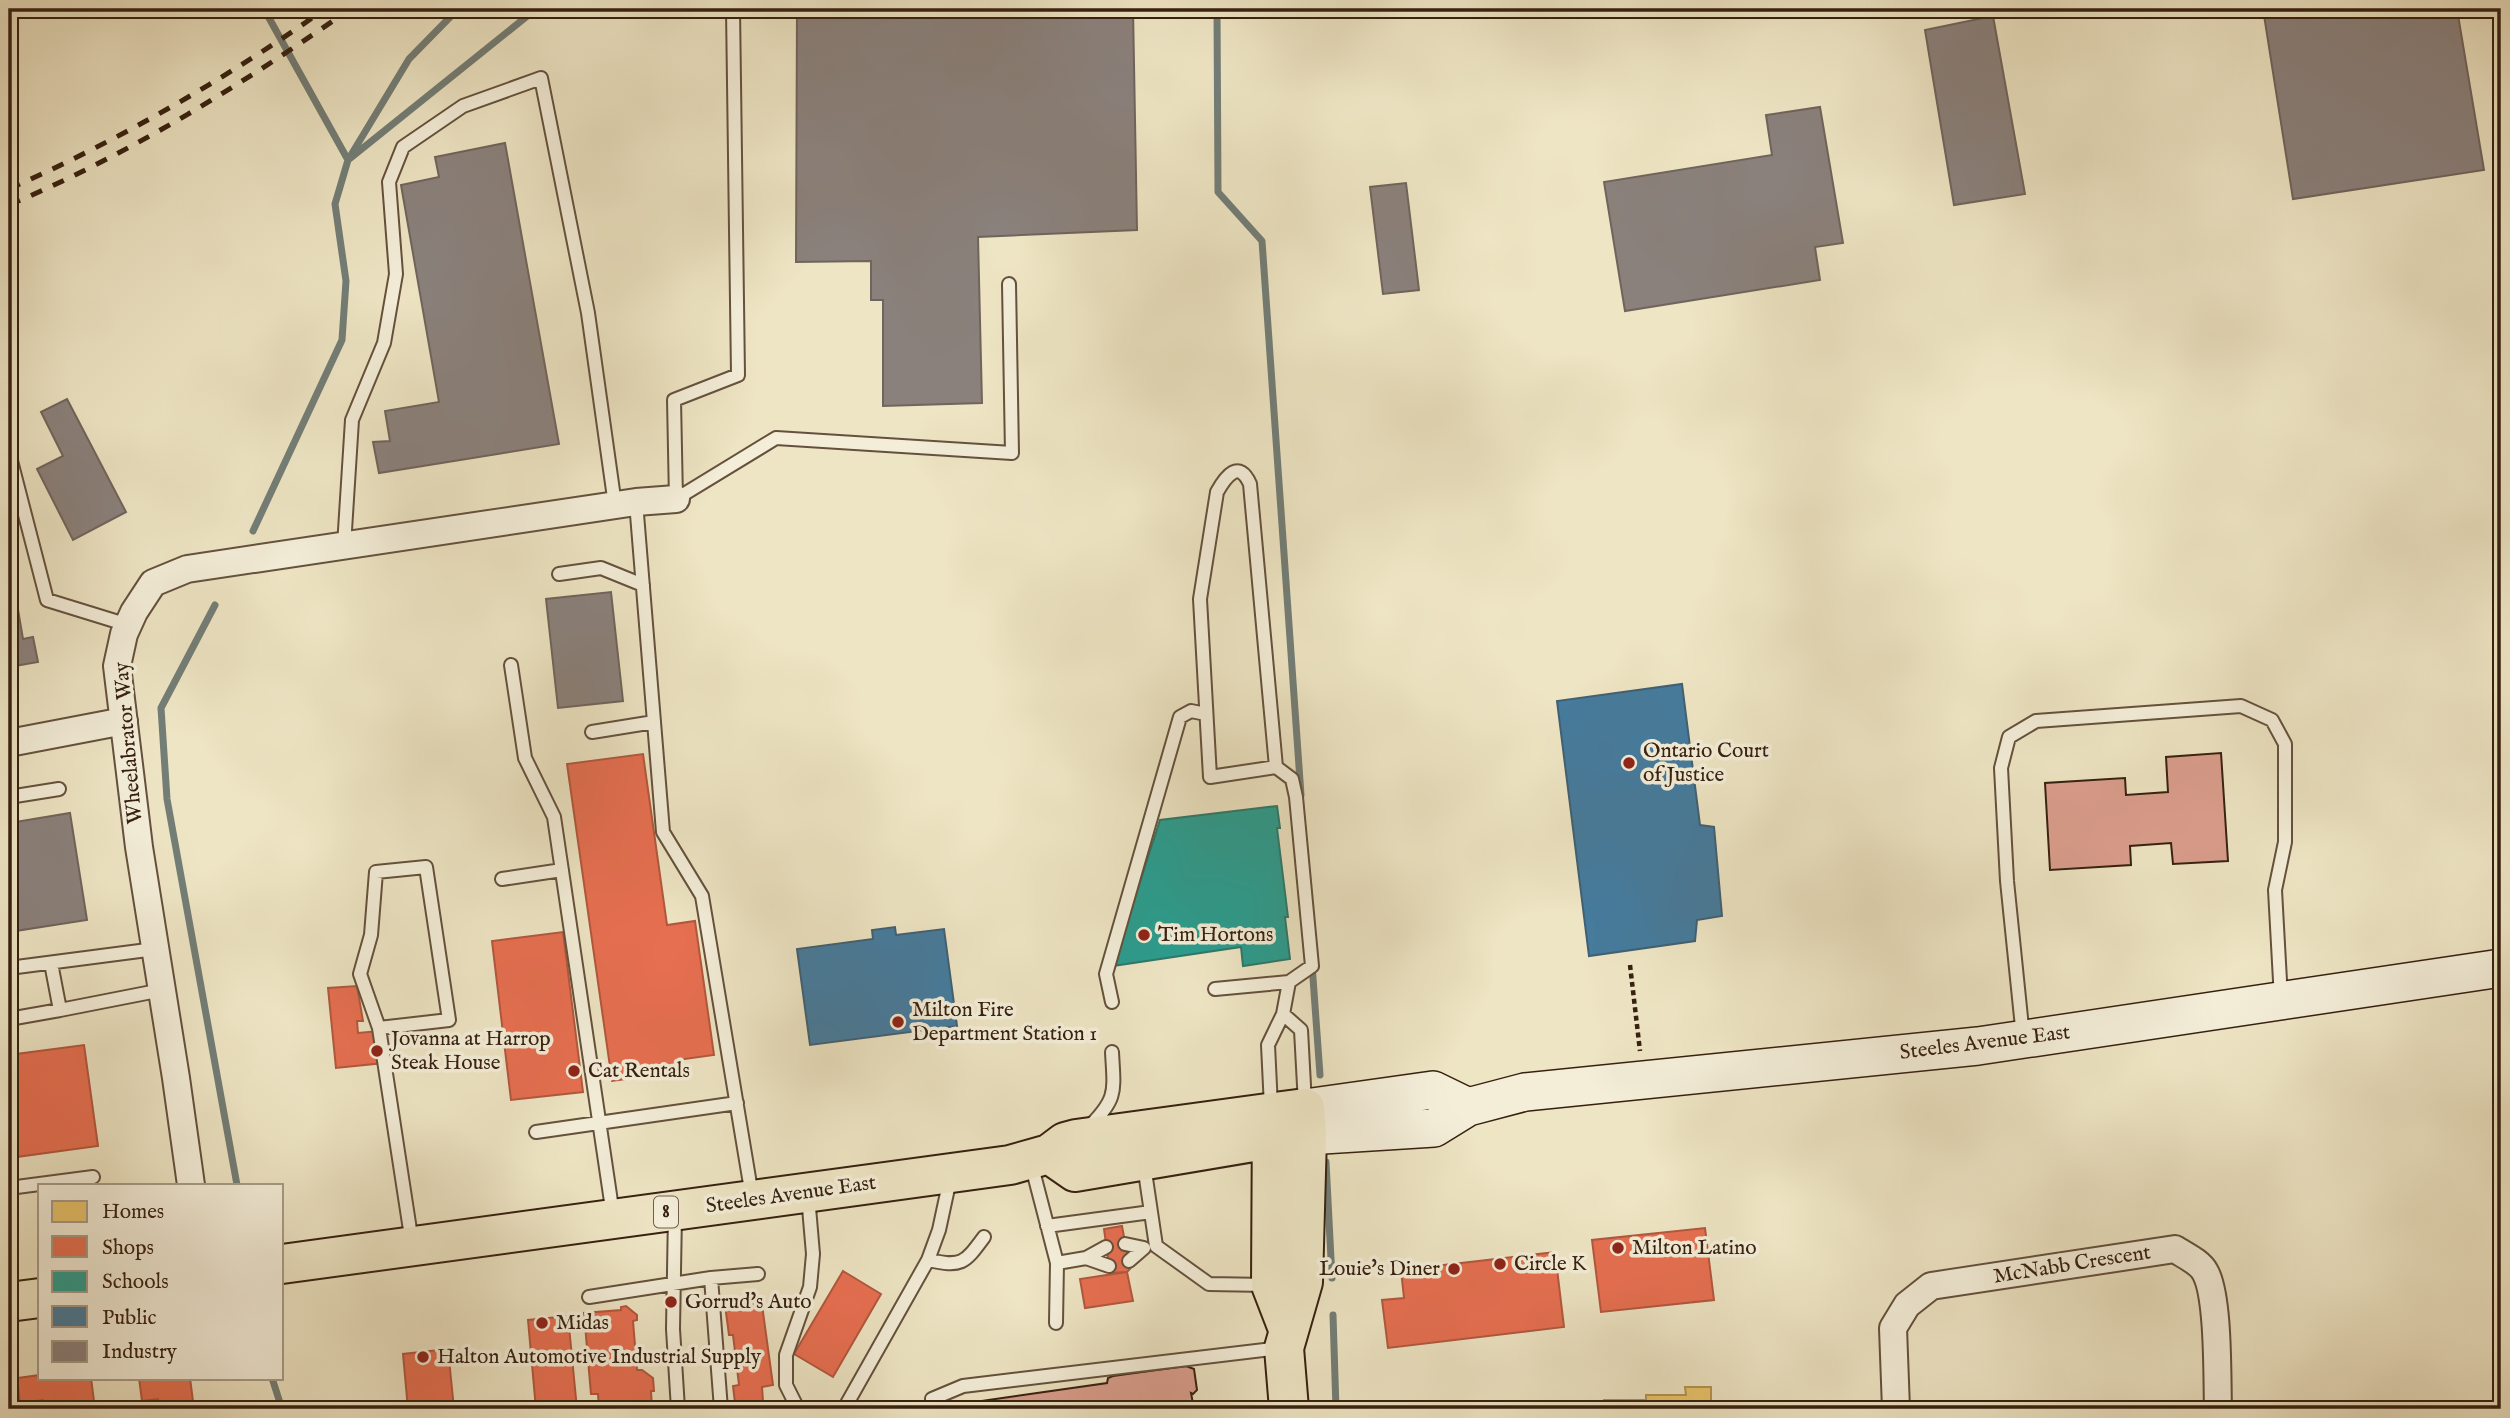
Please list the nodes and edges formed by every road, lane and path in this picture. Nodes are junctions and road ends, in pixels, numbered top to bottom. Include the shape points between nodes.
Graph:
1 (733, 9) edge
2 (1009, 284) dead end
3 (9, 453) edge
4 (676, 499) junction
5 (626, 504) junction
6 (344, 546) junction
7 (559, 574) dead end
8 (643, 585) junction
9 (128, 625) junction
10 (511, 665) dead end
11 (1206, 714) junction
12 (124, 721) junction
13 (654, 722) junction
14 (592, 732) dead end
15 (9, 743) edge
16 (1276, 767) junction
17 (60, 789) dead end
18 (9, 797) edge
19 (562, 870) junction
20 (502, 879) dead end
21 (155, 949) junction
22 (51, 963) junction
23 (1630, 965) dead end
24 (9, 968) edge
25 (2501, 968) edge
26 (1289, 982) junction
27 (1216, 989) dead end
28 (162, 990) junction
29 (2281, 999) junction
30 (1112, 1002) dead end
31 (60, 1010) junction
32 (1283, 1014) junction
33 (9, 1019) edge
34 (379, 1028) junction
35 (2024, 1039) junction
36 (1112, 1052) dead end
37 (1644, 1080) junction
38 (737, 1102) junction
39 (599, 1124) junction
40 (1289, 1124) junction
41 (536, 1132) dead end
42 (1052, 1151) junction
43 (1143, 1161) junction
44 (952, 1173) junction
45 (93, 1177) dead end
46 (38, 1184) edge
47 (40, 1184) edge
48 (191, 1184) edge
49 (9, 1188) edge
50 (807, 1192) junction
51 (752, 1199) junction
52 (675, 1211) junction
53 (1151, 1212) junction
54 (613, 1219) junction
55 (1047, 1226) junction
56 (984, 1237) dead end
57 (1125, 1244) dead end
58 (413, 1246) junction
59 (1106, 1247) dead end
60 (1150, 1247) junction
61 (1086, 1258) junction
62 (928, 1260) junction
63 (1129, 1261) dead end
64 (1056, 1263) junction
65 (284, 1264) edge
66 (1109, 1266) dead end
67 (758, 1274) dead end
68 (710, 1278) junction
69 (674, 1284) junction
70 (1271, 1285) junction
71 (589, 1297) dead end
72 (38, 1298) edge
73 (9, 1302) edge
74 (1056, 1323) dead end
75 (1286, 1338) junction
76 (678, 1409) edge
77 (721, 1409) edge
78 (798, 1409) edge
79 (844, 1409) edge
80 (934, 1409) edge
81 (1289, 1409) edge
82 (1896, 1409) edge
83 (2218, 1409) edge

1 - 4 lane via 738,375 674,400
2 - 4 lane via 1012,453 776,438
3 - 9 lane via 47,600
4 - 5 street, Wheelabrator Way
5 - 6 street, Wheelabrator Way
5 - 6 lane via 541,78 463,106 403,147 389,183 396,274 384,344 352,420
5 - 8 lane
6 - 9 street, Wheelabrator Way via 170,575 153,583
7 - 8 lane via 601,568
8 - 13 lane
9 - 12 street, Wheelabrator Way via 117,666
10 - 19 lane via 525,758 554,817
11 - 16 lane via 1210,777
11 - 16 lane via 1200,599 1217,492 1223,480 1240,471 1250,484
11 - 30 lane via 1191,711 1180,717 1106,974
12 - 15 street
12 - 21 street, Wheelabrator Way
13 - 14 lane
13 - 38 lane via 663,832 702,896
16 - 26 lane via 1292,779 1296,797 1312,966
17 - 18 lane
19 - 20 lane
19 - 39 lane
21 - 22 lane
21 - 28 street, Wheelabrator Way
22 - 24 lane
22 - 31 lane
23 - 37 path
25 - 29 main road, Steeles Avenue East / 8
26 - 27 lane
26 - 32 lane
28 - 31 lane
28 - 48 street, Wheelabrator Way
29 - 35 main road, Steeles Avenue East / 8
29 - 35 lane via 2275,890 2285,842 2286,744 2272,720 2241,706 2036,721 2008,737 2001,768 2007,881
31 - 33 lane
32 - 40 lane via 1268,1045
32 - 40 lane via 1301,1030
34 - 34 lane via 449,1020 426,867 376,872 371,935 360,974
34 - 58 lane
35 - 37 main road, Steeles Avenue East / 8
36 - 42 lane via 1114,1088 1104,1113
37 - 40 main road, Steeles Avenue East / 8 via 1525,1092 1468,1107 1433,1090
38 - 39 lane
38 - 51 lane
39 - 41 lane
39 - 54 lane
40 - 42 main road, Steeles Avenue East / 8
40 - 43 main road, Steeles Avenue East / 8
40 - 70 main road
40 - 75 main road via 1303,1282
42 - 43 main road, Steeles Avenue East / 8 via 1075,1172
42 - 44 main road, Steeles Avenue East / 8 via 1010,1165
42 - 55 lane
43 - 53 lane
44 - 50 main road, Steeles Avenue East / 8
44 - 62 lane
45 - 47 lane
46 - 49 lane
50 - 51 main road, Steeles Avenue East / 8
50 - 78 lane via 813,1254 810,1287 786,1355 786,1385
51 - 52 main road, Steeles Avenue East / 8
52 - 54 main road, Steeles Avenue East / 8
52 - 69 lane
53 - 55 lane
53 - 60 lane
54 - 58 main road, Steeles Avenue East / 8
55 - 64 lane
56 - 62 lane via 961,1262 951,1265
57 - 60 lane
58 - 65 main road, Steeles Avenue East / 8
59 - 61 lane
60 - 63 lane
60 - 70 lane via 1209,1284
61 - 64 lane
61 - 66 lane
62 - 79 lane
64 - 74 lane
67 - 68 lane
68 - 69 lane
68 - 77 lane
69 - 71 lane
69 - 76 lane
70 - 75 main road
72 - 73 main road
75 - 80 lane via 963,1386 932,1399
75 - 81 main road
82 - 83 street, McNabb Crescent via 1893,1328 1907,1305 1931,1286 2175,1249 2204,1269 2211,1287

